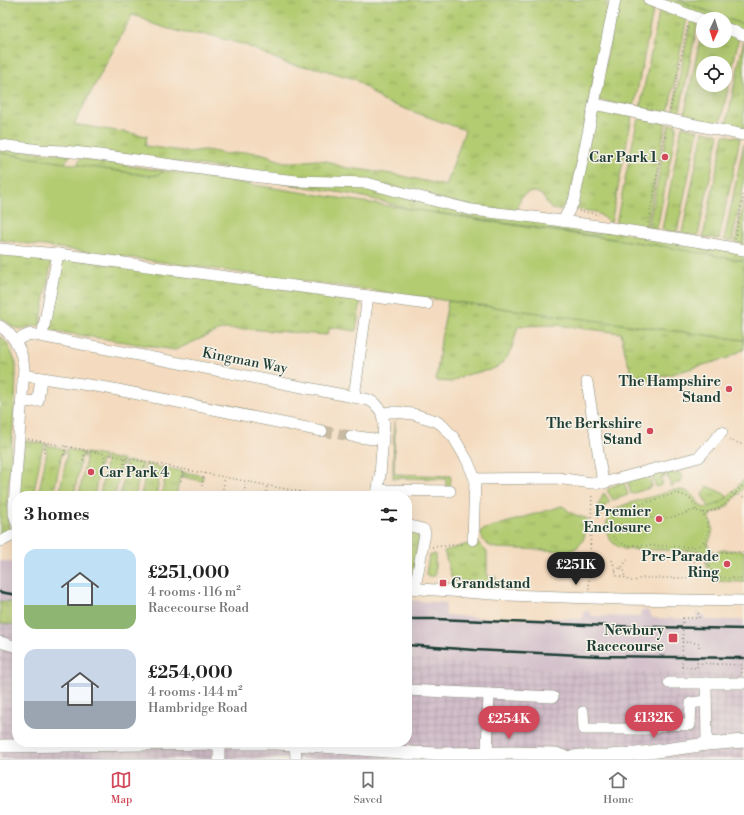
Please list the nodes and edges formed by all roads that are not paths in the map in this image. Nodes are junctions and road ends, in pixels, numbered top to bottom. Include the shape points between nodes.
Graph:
1 (610, 0) edge
2 (615, 0) edge
3 (649, 0) edge
4 (612, 13) junction
5 (696, 17) edge
6 (732, 31) edge
7 (744, 35) edge
8 (594, 104) junction
9 (744, 135) edge
10 (0, 145) edge
11 (563, 222) junction
12 (0, 249) edge
13 (744, 250) edge
14 (58, 254) junction
15 (368, 296) junction
16 (427, 304) dead end
17 (0, 326) edge
18 (42, 336) junction
19 (16, 340) junction
20 (24, 376) junction
21 (41, 378) junction
22 (587, 382) dead end
23 (354, 397) junction
24 (21, 402) junction
25 (383, 414) junction
26 (322, 430) tunnel mouth
27 (720, 434) road end
28 (351, 436) tunnel mouth
29 (379, 439) junction
30 (475, 479) junction
31 (598, 483) junction
32 (15, 491) edge
33 (377, 491) edge
34 (450, 491) dead end
35 (412, 492) edge
36 (412, 526) edge
37 (12, 536) edge
38 (473, 540) road end
39 (0, 542) edge
40 (412, 584) edge
41 (412, 588) edge
42 (744, 601) edge
43 (0, 642) edge
44 (12, 646) edge
45 (669, 683) dead end
46 (706, 683) junction
47 (744, 683) edge
48 (412, 690) edge
49 (489, 694) junction
50 (554, 697) dead end
51 (706, 701) junction
52 (583, 712) dead end
53 (744, 741) edge
54 (707, 744) junction
55 (0, 746) edge
56 (12, 746) edge
57 (219, 747) edge
58 (295, 747) edge
59 (335, 747) edge
60 (486, 753) junction
61 (438, 757) edge
62 (219, 759) edge
63 (296, 759) edge
64 (566, 759) edge

1 - 4 street
2 - 4 street
3 - 5 street
4 - 8 street
6 - 7 street
8 - 9 street
8 - 11 street via 574,201
10 - 11 street via 92,154 260,178 367,183 472,210
11 - 13 street
12 - 14 street
14 - 15 street
14 - 18 street
15 - 16 street
15 - 23 street
17 - 19 street
18 - 19 street, Kingman Way via 30,334
18 - 23 street, Kingman Way
19 - 20 street via 24,363
20 - 21 street
20 - 24 street
21 - 24 street via 38,401
21 - 26 street via 108,388
22 - 31 street
23 - 25 street, Kingman Way via 369,400
24 - 32 street
25 - 29 street via 384,423
25 - 30 street via 413,414 442,424 454,438
27 - 31 street via 699,457
28 - 29 street
29 - 33 street via 380,475
30 - 31 street via 557,478
30 - 38 street
34 - 35 street
36 - 40 street via 424,530 425,533
37 - 39 street
41 - 42 street via 481,594
43 - 44 street
45 - 46 street
46 - 47 street
46 - 51 street
48 - 49 street
49 - 50 street
49 - 60 street
51 - 52 street via 691,703 690,725 667,724 652,729 584,729
51 - 54 street
53 - 54 main road
54 - 64 main road via 636,754
55 - 56 main road
57 - 62 street
58 - 63 street
59 - 61 main road
60 - 61 main road
60 - 64 main road via 556,754

